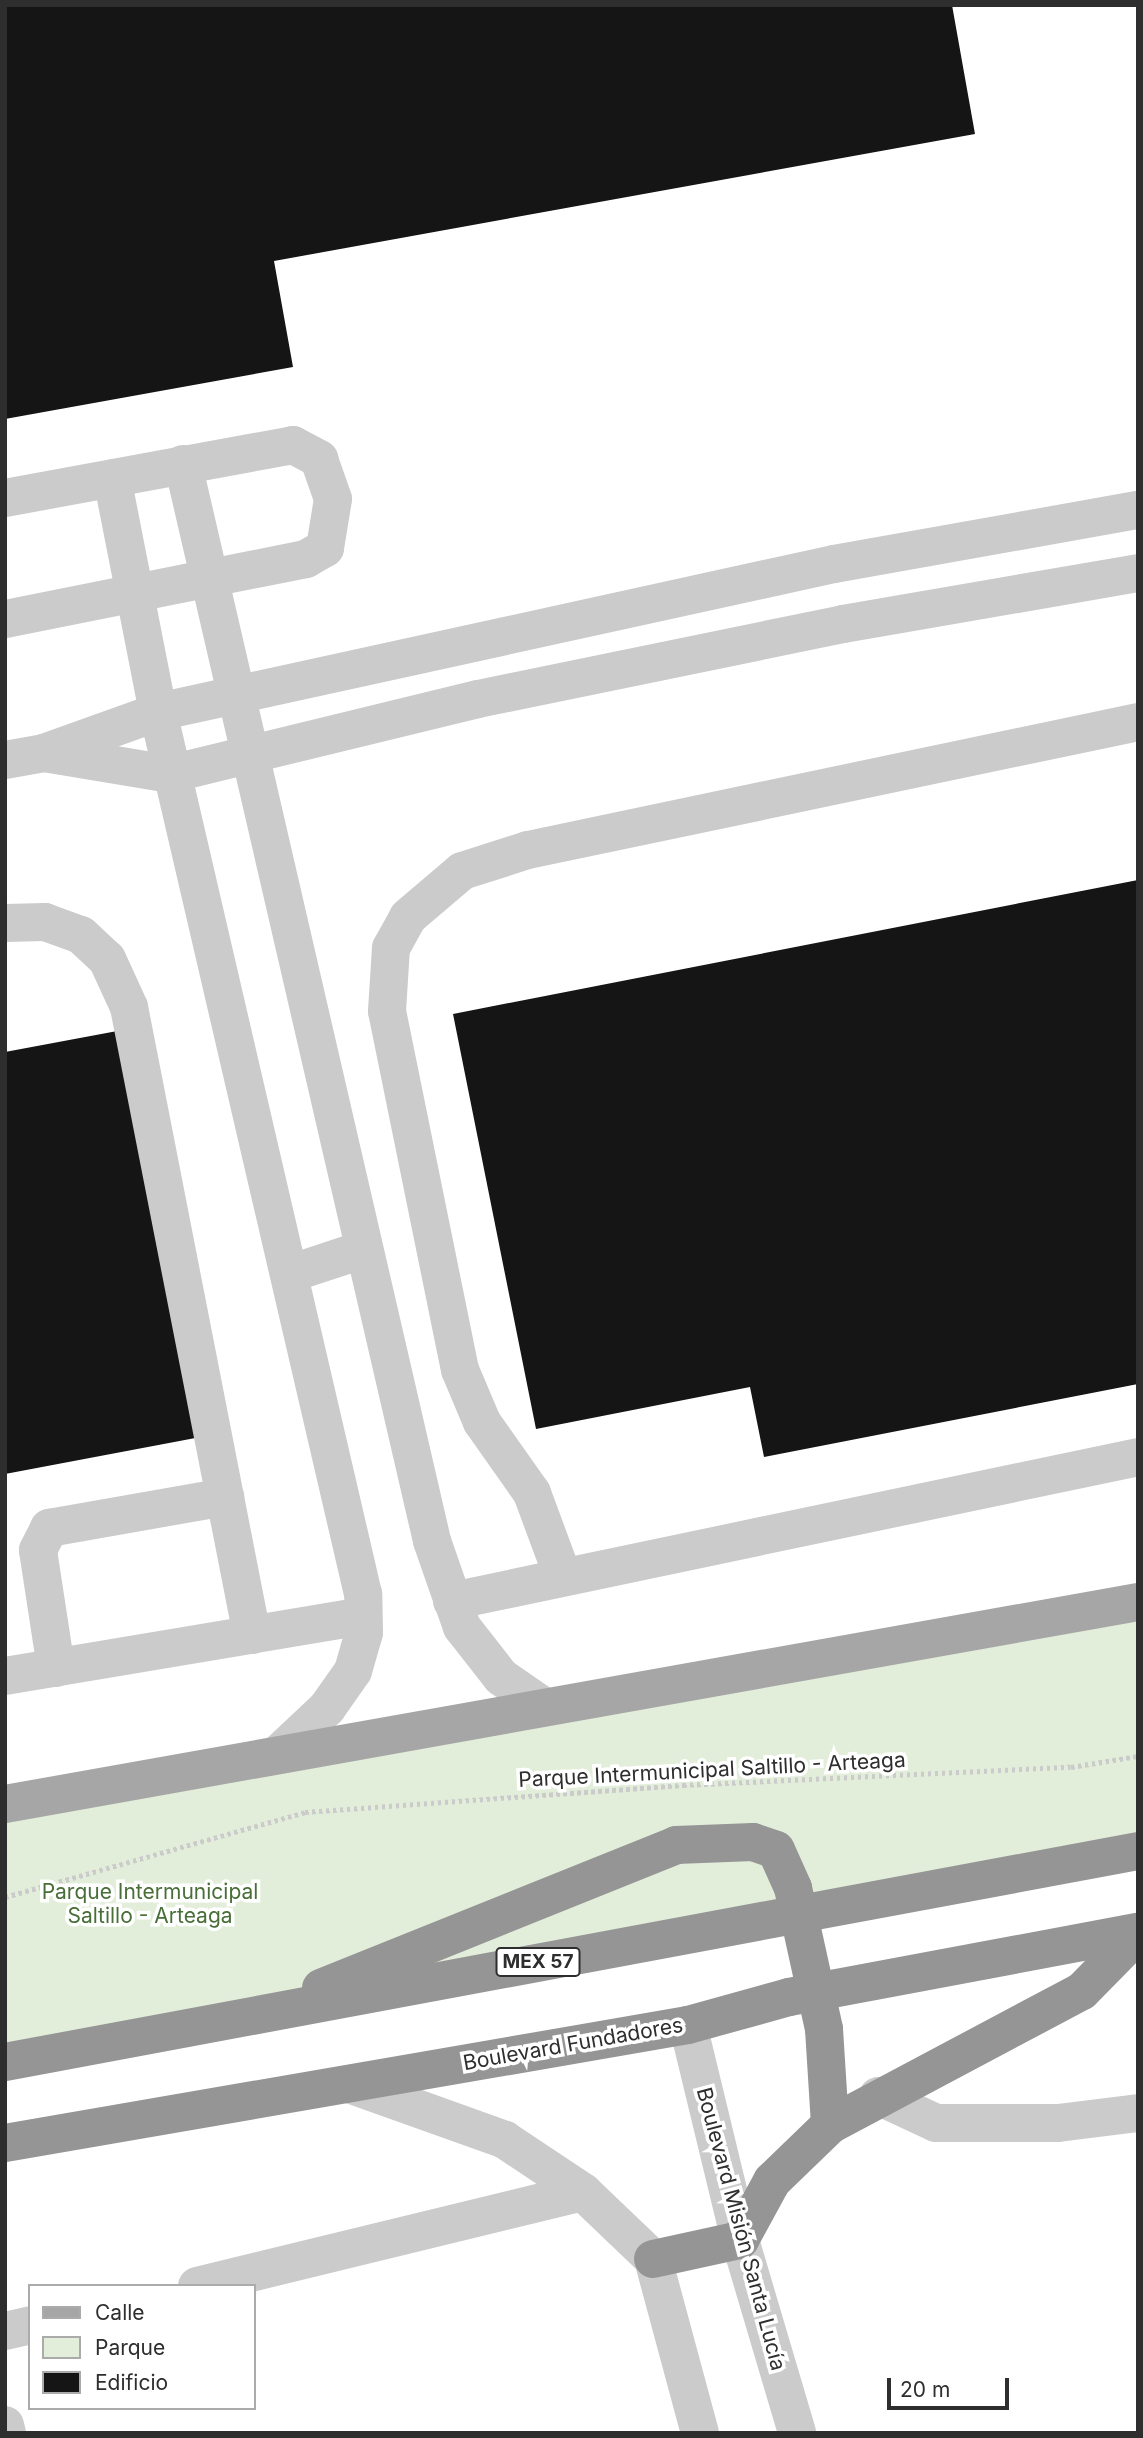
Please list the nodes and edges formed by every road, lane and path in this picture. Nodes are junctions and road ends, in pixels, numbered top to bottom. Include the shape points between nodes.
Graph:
1 (183, 464) junction
2 (111, 478) junction
3 (5, 498) edge
4 (1138, 510) edge
5 (834, 564) junction
6 (1138, 573) edge
7 (206, 580) junction
8 (135, 594) junction
9 (5, 619) edge
10 (843, 624) junction
11 (234, 693) junction
12 (158, 712) junction
13 (1138, 722) edge
14 (44, 753) junction
15 (250, 756) junction
16 (5, 760) edge
17 (170, 774) junction
18 (5, 923) edge
19 (362, 1250) junction
20 (292, 1273) junction
21 (1138, 1457) edge
22 (225, 1497) junction
23 (563, 1577) junction
24 (452, 1601) junction
25 (1138, 1602) edge
26 (363, 1616) junction
27 (252, 1635) junction
28 (56, 1668) junction
29 (5, 1676) edge
30 (543, 1706) junction
31 (279, 1753) junction
32 (1138, 1755) edge
33 (5, 1804) edge
34 (1138, 1851) edge
35 (5, 1897) edge
36 (1138, 1933) edge
37 (242, 2020) junction
38 (688, 2025) junction
39 (5, 2062) edge
40 (349, 2084) junction
41 (878, 2096) junction
42 (1138, 2113) edge
43 (831, 2125) junction
44 (5, 2143) edge
45 (583, 2192) junction
46 (740, 2240) junction
47 (653, 2259) junction
48 (205, 2284) edge
49 (28, 2325) edge
50 (5, 2331) edge
51 (5, 2425) edge
52 (7, 2433) edge
53 (700, 2433) edge
54 (797, 2433) edge

1 - 2 street
1 - 7 street
1 - 7 street via 307,448 327,470 333,499 325,548 306,559
2 - 3 street
2 - 8 street
4 - 5 street
5 - 10 street
5 - 11 street
6 - 10 street
7 - 8 street
7 - 11 street
8 - 9 street
8 - 12 street
10 - 15 street via 478,699
11 - 12 street
11 - 15 street
12 - 14 street
12 - 17 street
13 - 23 street via 528,850 462,871 408,917 390,948 387,1012 460,1370 482,1422 541,1512
14 - 16 street
14 - 17 street
15 - 17 street
15 - 19 street
17 - 20 street
18 - 22 street via 45,922 81,935 107,959 129,1007
19 - 20 street
19 - 24 street
20 - 26 street via 352,1529
21 - 23 street
22 - 27 street
22 - 28 street via 49,1528 38,1550
23 - 24 street
24 - 30 street via 483,1657
25 - 30 main road
26 - 27 street
26 - 31 street via 353,1671 327,1709
27 - 28 street
28 - 29 street
30 - 31 main road
31 - 33 main road
32 - 35 path, Parque Intermunicipal Saltillo - Arteaga via 1071,1767 683,1785 305,1812
34 - 37 highway, MEX 57 via 780,1913
36 - 38 highway, Boulevard Fundadores via 789,1997
36 - 41 highway via 1082,1991
37 - 39 highway, MEX 57
37 - 43 highway via 676,1844 753,1842 776,1850 793,1888 824,2029
38 - 40 highway, Boulevard Fundadores
38 - 46 street, Boulevard Misión Santa Lucía
40 - 44 highway, Boulevard Fundadores
40 - 45 street via 505,2140
41 - 42 street via 936,2123 1058,2123
41 - 43 highway
43 - 46 highway via 772,2181
45 - 47 street
45 - 48 street
46 - 47 highway
46 - 54 street, Boulevard Misión Santa Lucía
47 - 53 street
49 - 50 street
51 - 52 street

